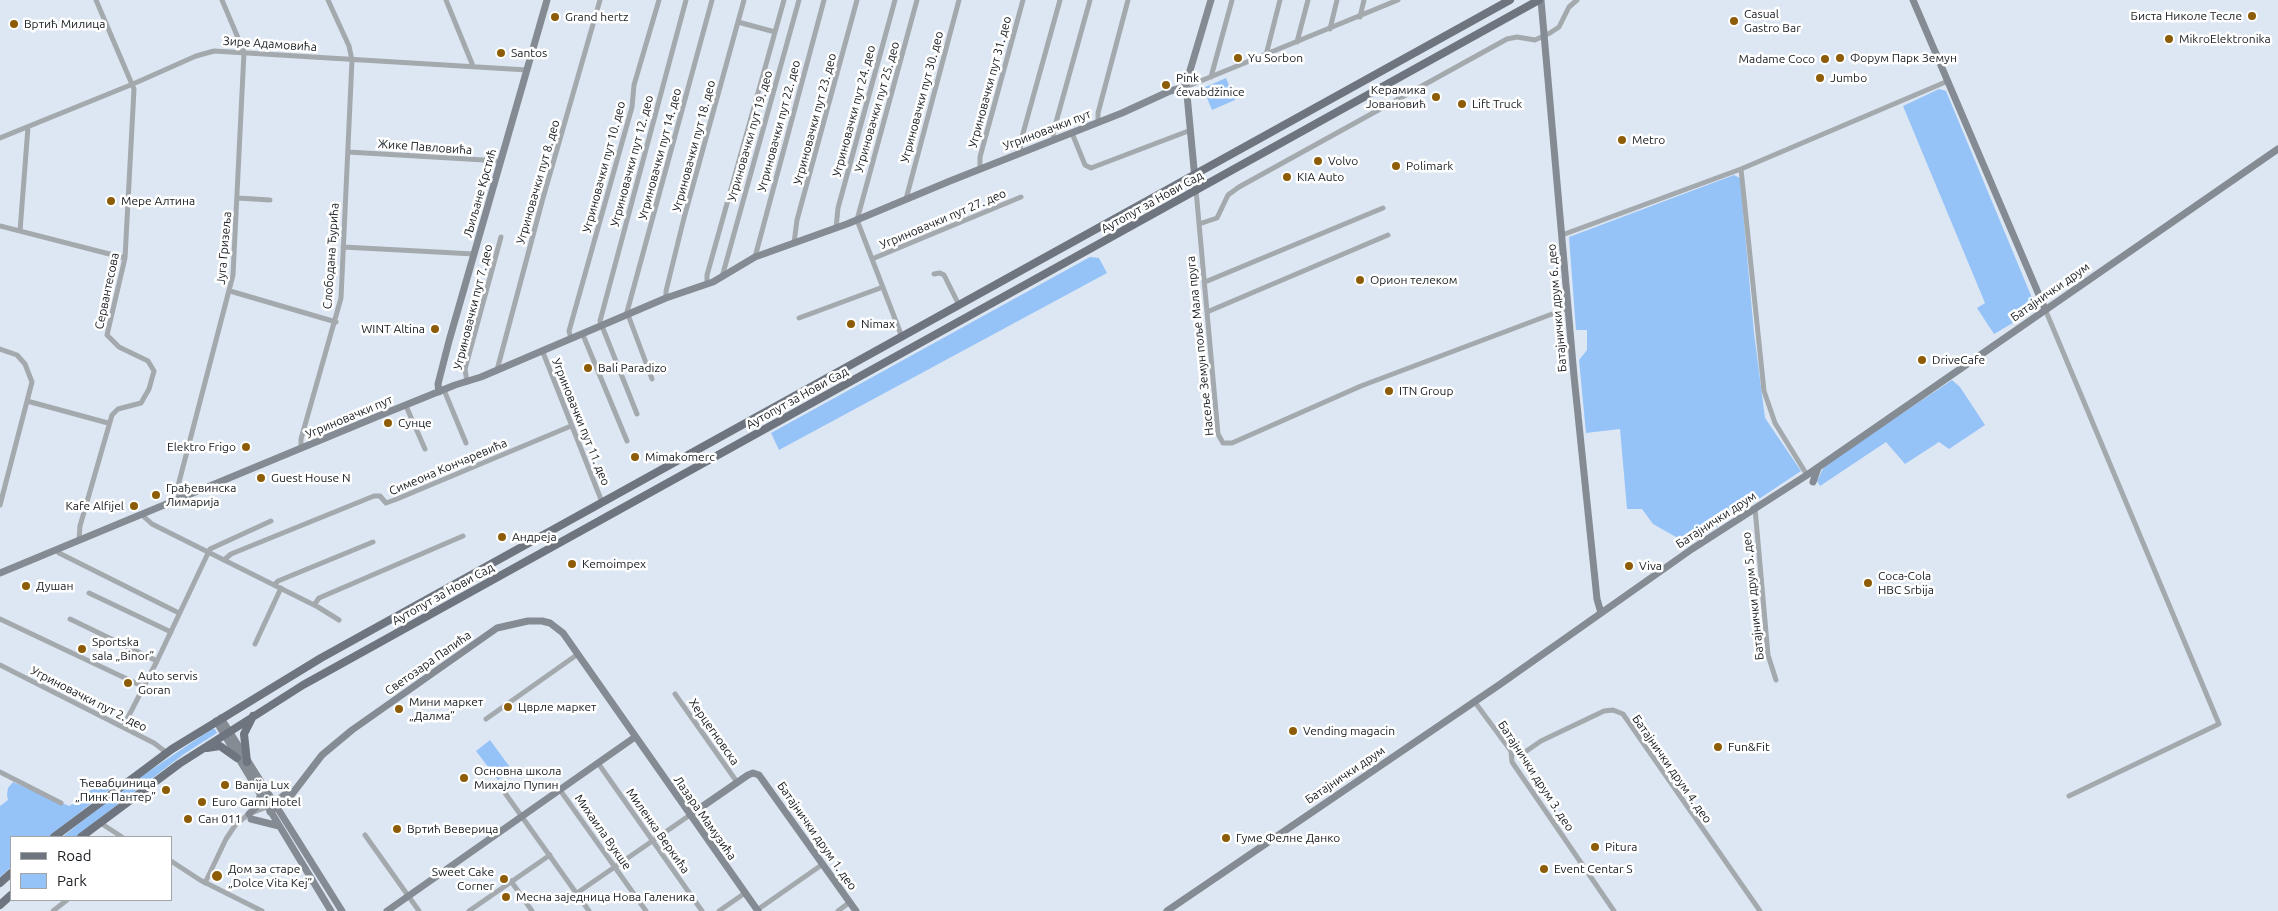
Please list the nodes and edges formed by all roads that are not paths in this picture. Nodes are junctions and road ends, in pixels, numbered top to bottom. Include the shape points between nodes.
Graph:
1 (96, 0) edge
2 (222, 0) edge
3 (328, 0) edge
4 (446, 0) edge
5 (547, 0) edge
6 (600, 0) edge
7 (658, 0) edge
8 (686, 0) edge
9 (712, 0) edge
10 (744, 0) edge
11 (784, 0) edge
12 (798, 0) edge
13 (824, 0) edge
14 (857, 0) edge
15 (895, 0) edge
16 (917, 0) edge
17 (959, 0) edge
18 (1023, 0) edge
19 (1060, 0) edge
20 (1090, 0) edge
21 (1128, 0) edge
22 (1211, 0) edge
23 (1232, 0) edge
24 (1280, 0) edge
25 (1308, 0) edge
26 (1337, 0) edge
27 (1364, 0) edge
28 (1397, 0) edge
29 (1510, 0) edge
30 (1540, 0) edge
31 (1577, 0) edge
32 (1913, 0) edge
33 (1360, 16) junction
34 (738, 22) junction
35 (1330, 29) junction
36 (775, 32) junction
37 (1545, 36) junction
38 (1297, 42) junction
39 (244, 52) junction
40 (1266, 55) junction
41 (352, 60) junction
42 (473, 66) junction
43 (527, 70) junction
44 (1211, 77) junction
45 (1948, 81) junction
46 (133, 84) junction
47 (1186, 86) junction
48 (1098, 123) junction
49 (28, 127) junction
50 (1191, 130) junction
51 (1072, 133) junction
52 (0, 138) edge
53 (1054, 140) junction
54 (2278, 149) edge
55 (348, 152) junction
56 (1020, 153) junction
57 (501, 162) junction
58 (980, 169) junction
59 (1741, 169) junction
60 (1196, 174) junction
61 (1196, 190) junction
62 (1021, 197) dead end
63 (238, 198) junction
64 (906, 199) junction
65 (270, 200) dead end
66 (1383, 208) dead end
67 (857, 220) junction
68 (1199, 224) junction
69 (0, 226) edge
70 (836, 228) junction
71 (20, 231) junction
72 (1388, 235) dead end
73 (1562, 235) junction
74 (501, 237) dead end
75 (794, 243) junction
76 (343, 247) junction
77 (474, 254) junction
78 (755, 257) junction
79 (125, 258) junction
80 (872, 259) junction
81 (934, 274) dead end
82 (722, 277) junction
83 (1204, 282) junction
84 (707, 284) junction
85 (883, 287) junction
86 (230, 291) junction
87 (666, 298) junction
88 (959, 305) junction
89 (1568, 308) junction
90 (2045, 309) junction
91 (1207, 312) junction
92 (627, 314) junction
93 (799, 318) dead end
94 (336, 322) junction
95 (600, 327) junction
96 (583, 335) junction
97 (902, 337) junction
98 (571, 339) junction
99 (0, 349) edge
100 (542, 350) junction
101 (497, 370) junction
102 (652, 378) dead end
103 (467, 382) junction
104 (441, 391) junction
105 (27, 401) junction
106 (406, 406) junction
107 (637, 414) dead end
108 (108, 423) junction
109 (571, 426) junction
110 (627, 441) dead end
111 (466, 443) dead end
112 (301, 449) junction
113 (425, 449) dead end
114 (1822, 464) junction
115 (1807, 475) junction
116 (1813, 482) dead end
117 (179, 500) junction
118 (602, 502) junction
119 (0, 504) edge
120 (1755, 508) junction
121 (142, 515) junction
122 (271, 521) dead end
123 (463, 536) dead end
124 (80, 540) junction
125 (373, 542) dead end
126 (56, 550) junction
127 (208, 551) junction
128 (224, 560) junction
129 (0, 573) edge
130 (274, 585) junction
131 (281, 588) junction
132 (89, 593) dead end
133 (314, 605) junction
134 (179, 613) junction
135 (1602, 613) junction
136 (0, 619) edge
137 (70, 619) dead end
138 (339, 620) dead end
139 (171, 632) junction
140 (255, 644) dead end
141 (578, 654) junction
142 (157, 661) junction
143 (0, 665) edge
144 (1776, 680) dead end
145 (144, 687) junction
146 (675, 694) dead end
147 (1474, 701) junction
148 (254, 714) junction
149 (486, 719) dead end
150 (218, 720) junction
151 (123, 727) junction
152 (226, 732) junction
153 (634, 737) junction
154 (1511, 751) junction
155 (196, 752) junction
156 (167, 753) junction
157 (237, 758) junction
158 (247, 762) junction
159 (598, 763) junction
160 (0, 772) edge
161 (737, 782) junction
162 (560, 790) junction
163 (505, 793) dead end
164 (263, 794) junction
165 (287, 796) junction
166 (2070, 796) dead end
167 (61, 803) dead end
168 (272, 808) junction
169 (690, 815) junction
170 (250, 816) junction
171 (522, 816) junction
172 (99, 822) junction
173 (282, 823) junction
174 (365, 835) dead end
175 (55, 836) edge
176 (82, 836) edge
177 (120, 836) edge
178 (652, 841) junction
179 (550, 855) junction
180 (172, 862) edge
181 (823, 864) junction
182 (615, 867) junction
183 (10, 874) edge
184 (512, 881) junction
185 (0, 883) edge
186 (206, 883) junction
187 (577, 893) junction
188 (745, 893) junction
189 (10, 896) edge
190 (409, 896) junction
191 (66, 901) edge
192 (850, 902) junction
193 (0, 905) edge
194 (474, 910) edge
195 (53, 911) edge
196 (262, 911) edge
197 (331, 911) edge
198 (342, 911) edge
199 (387, 911) edge
200 (419, 911) edge
201 (532, 911) edge
202 (589, 911) edge
203 (646, 911) edge
204 (702, 911) edge
205 (719, 911) edge
206 (757, 911) edge
207 (838, 911) edge
208 (856, 911) edge
209 (1167, 911) edge
210 (1614, 911) edge
211 (1760, 911) edge

1 - 46 street, Сервантесова
2 - 39 street
3 - 41 street, Слободана Ђурића
4 - 42 street
5 - 43 street, Љиљане Крстић
6 - 101 street, Угриновачки пут 8. део
7 - 98 street, Угриновачки пут 10. део via 634,85 632,107 569,331
8 - 95 street, Угриновачки пут 12. део via 605,297
9 - 92 street, Угриновачки пут 14. део
10 - 34 street, Угриновачки пут 18. део
11 - 36 street
12 - 82 street, Угриновачки пут 19. део
13 - 78 street, Угриновачки пут 22. део
14 - 75 street, Угриновачки пут 23. део via 797,220
15 - 70 street, Угриновачки пут 24. део via 838,208
16 - 67 street, Угриновачки пут 25. део
17 - 64 street, Угриновачки пут 30. део
18 - 58 street, Угриновачки пут 31. део via 980,157
19 - 56 street
20 - 53 street via 1053,133
21 - 48 street
22 - 47 street
23 - 44 street
24 - 40 street
25 - 38 street
26 - 35 street
27 - 33 street
28 - 33 street, Угриновачки пут
29 - 60 main road, Аутопут за Нови Сад
30 - 37 street, Батајнички друм 6. део
30 - 61 main road, Аутопут за Нови Сад
31 - 37 street via 1569,7 1559,27
32 - 45 street
33 - 35 street, Угриновачки пут
34 - 36 street
34 - 87 street, Угриновачки пут 18. део via 684,218
35 - 38 street, Угриновачки пут
36 - 84 street
37 - 68 street via 1535,40 1507,39 1239,187 1228,195 1217,218
37 - 73 street, Батајнички друм 6. део
38 - 40 street, Угриновачки пут
39 - 41 street, Зире Адамовића
39 - 46 street, Зире Адамовића via 207,52
39 - 63 street, Југа Гризеља
40 - 44 street, Угриновачки пут
41 - 42 street, Зире Адамовића
41 - 55 street, Слободана Ђурића
42 - 43 street, Зире Адамовића
43 - 57 street, Љиљане Крстић
44 - 47 street, Угриновачки пут
45 - 59 street
45 - 90 street
46 - 49 street, Зире Адамовића
46 - 79 street, Сервантесова
47 - 48 street, Угриновачки пут
47 - 50 street, Насеље Земун поље Мала пруга
48 - 51 street, Угриновачки пут
49 - 52 street, Зире Адамовића
49 - 71 street
50 - 51 street via 1091,168 1085,165
50 - 60 street, Насеље Земун поље Мала пруга
51 - 53 street, Угриновачки пут
53 - 56 street, Угриновачки пут
54 - 90 street, Батајнички друм
55 - 57 street, Жике Павловића
55 - 76 street, Слободана Ђурића
56 - 58 street, Угриновачки пут
57 - 77 street, Љиљане Крстић
58 - 64 street, Угриновачки пут
59 - 73 street
59 - 115 street via 1764,391 1775,424
60 - 61 street, Насеље Земун поље Мала пруга
60 - 88 main road, Аутопут за Нови Сад
61 - 68 street, Насеље Земун поље Мала пруга
61 - 148 main road, Аутопут за Нови Сад
62 - 80 street, Угриновачки пут 27. део
63 - 65 street
63 - 86 street, Југа Гризеља
64 - 67 street, Угриновачки пут
66 - 83 street
67 - 70 street, Угриновачки пут
67 - 80 street
68 - 83 street, Насеље Земун поље Мала пруга
69 - 71 street
70 - 75 street, Угриновачки пут
71 - 79 street
72 - 91 street
73 - 89 street, Батајнички друм 6. део
74 - 103 street, Угриновачки пут 7. део via 465,369
75 - 78 street, Угриновачки пут
76 - 77 street
76 - 94 street, Слободана Ђурића
77 - 104 street, Љиљане Крстић via 442,364 438,384
78 - 82 street, Угриновачки пут
79 - 108 street, Сервантесова via 106,335 119,347 148,361 154,374 141,403 116,410
80 - 85 street
81 - 88 street via 944,275
82 - 84 street, Угриновачки пут
83 - 91 street, Насеље Земун поље Мала пруга
84 - 87 street, Угриновачки пут
85 - 93 street
85 - 97 street
86 - 94 street
86 - 117 street, Југа Гризеља via 178,486
87 - 92 street, Угриновачки пут
88 - 97 main road, Аутопут за Нови Сад
89 - 91 street, Насеље Земун поље Мала пруга via 1361,386 1227,444 1218,434
89 - 135 street, Батајнички друм 6. део via 1596,591
90 - 114 street, Батајнички друм
90 - 166 street via 2219,724
92 - 95 street, Угриновачки пут
92 - 102 street
94 - 112 street, Слободана Ђурића via 301,439
95 - 96 street, Угриновачки пут
95 - 107 street
96 - 98 street, Угриновачки пут
96 - 110 street
97 - 118 main road, Аутопут за Нови Сад
98 - 100 street, Угриновачки пут
99 - 105 street via 15,353 28,369 32,382
100 - 101 street, Угриновачки пут
100 - 109 street, Угриновачки пут 11. део
101 - 103 street, Угриновачки пут
103 - 104 street, Угриновачки пут
104 - 106 street, Угриновачки пут
104 - 111 street
105 - 108 street
105 - 119 street
106 - 112 street, Угриновачки пут
106 - 113 street
108 - 124 street via 80,526
109 - 118 street, Угриновачки пут 11. део
109 - 128 street, Симеона Кончаревића via 386,503 381,497 374,496 231,554
112 - 117 street, Угриновачки пут
114 - 115 street, Батајнички друм
114 - 116 street
115 - 120 street, Батајнички друм
117 - 121 street, Угриновачки пут
118 - 150 main road, Аутопут за Нови Сад via 327,655
120 - 135 street, Батајнички друм
120 - 144 street, Батајнички друм 5. део via 1768,656
121 - 124 street, Угриновачки пут
121 - 127 street via 152,524
122 - 127 street
123 - 133 street via 319,598
124 - 126 street, Угриновачки пут
125 - 130 street
126 - 129 street, Угриновачки пут
126 - 134 street
127 - 128 street
127 - 134 street
128 - 130 street
130 - 131 street
131 - 133 street
131 - 140 street
132 - 139 street
133 - 138 street
134 - 139 street
135 - 147 street, Батајнички друм
136 - 145 street
137 - 142 street
139 - 142 street
141 - 149 street
141 - 153 street, Светозара Папића
141 - 165 street, Светозара Папића via 560,630 547,622 528,621 498,628 335,743
142 - 145 street
143 - 151 street, Угриновачки пут 2. део
145 - 151 street
146 - 161 street, Херцегновска
147 - 154 street, Батајнички друм 3. део
147 - 209 street, Батајнички друм
148 - 152 main road, Аутопут за Нови Сад
148 - 158 main road via 244,734
150 - 152 street
150 - 156 main road, Аутопут за Нови Сад
151 - 156 street, Угриновачки пут 2. део
152 - 155 main road, Аутопут за Нови Сад
152 - 157 street
152 - 158 street
153 - 159 street
153 - 169 street, Лазара Мамузића
154 - 210 street, Батајнички друм 3. део via 1512,762
154 - 211 street, Батајнички друм 4. део via 1516,754 1524,752 1604,711 1623,714
155 - 157 main road via 220,746
155 - 172 main road, Аутопут за Нови Сад
156 - 175 main road, Аутопут за Нови Сад
157 - 164 street
158 - 164 street
159 - 162 street
159 - 178 street, Миленка Веркића
160 - 167 street
161 - 169 street
161 - 181 street, Батајнички друм 1. део via 751,773 759,775
162 - 171 street
162 - 182 street, Михаила Вукше
163 - 171 street
164 - 165 street
164 - 168 street
164 - 170 street
165 - 168 street, Светозара Папића
165 - 173 street
168 - 170 street
168 - 173 street
169 - 178 street
169 - 188 street, Лазара Мамузића
170 - 173 street
170 - 186 street via 240,820 230,833
171 - 179 street
171 - 190 street
172 - 176 main road, Аутопут за Нови Сад
172 - 177 street
173 - 197 street
173 - 198 street
174 - 190 street
178 - 182 street
178 - 204 street, Миленка Веркића
179 - 184 street
179 - 187 street
180 - 186 street
181 - 192 street, Батајнички друм 1. део
181 - 206 street
182 - 187 street
182 - 203 street, Михаила Вукше
183 - 185 main road
184 - 194 street
184 - 201 street
186 - 196 street
187 - 202 street
188 - 205 street
188 - 206 street, Лазара Мамузића
189 - 193 main road
190 - 199 street
190 - 200 street
191 - 195 street
192 - 207 street
192 - 208 street, Батајнички друм 1. део

